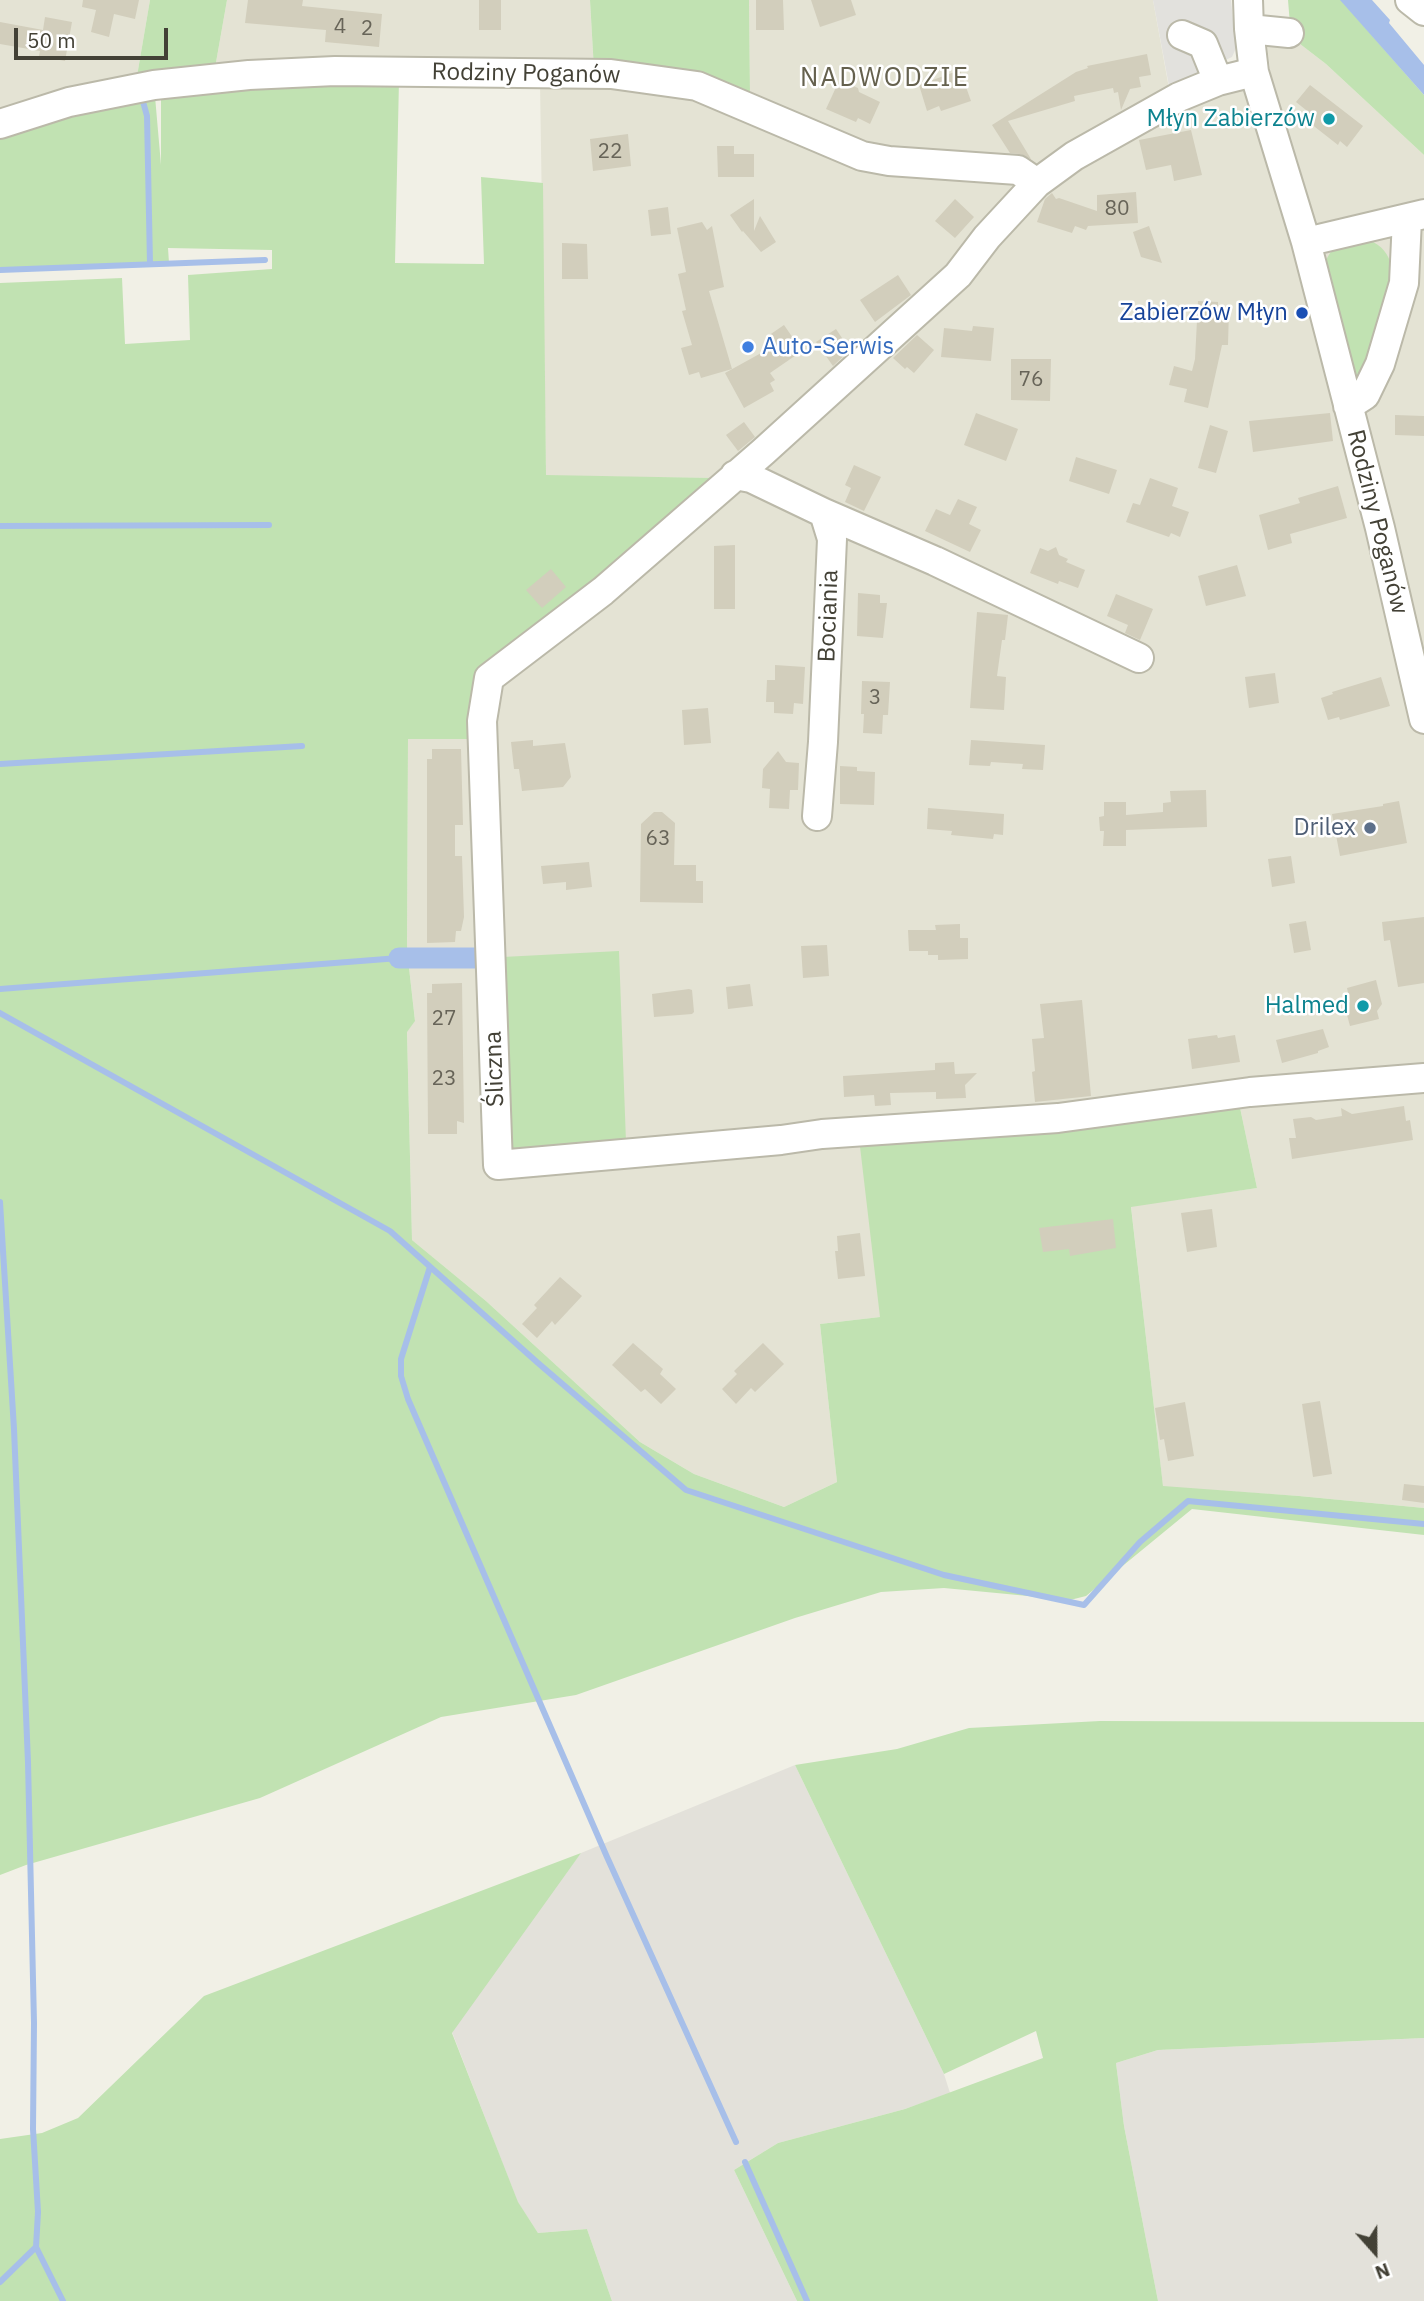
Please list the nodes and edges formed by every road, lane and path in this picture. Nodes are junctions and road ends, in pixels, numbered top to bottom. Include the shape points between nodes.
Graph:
1 (1410, 0) edge
2 (1424, 11) edge
3 (1248, 12) edge
4 (1289, 33) dead end
5 (1182, 35) dead end
6 (1254, 72) junction
7 (1218, 81) junction
8 (0, 124) edge
9 (1037, 183) junction
10 (1416, 216) edge
11 (1306, 242) junction
12 (1348, 406) junction
13 (735, 475) junction
14 (824, 513) junction
15 (1139, 658) dead end
16 (1424, 719) edge
17 (817, 816) dead end
18 (1424, 1078) edge

1 - 2 street
3 - 4 street
3 - 6 street, Rodziny Poganów
5 - 7 street via 1203,44
6 - 7 street
6 - 11 street, Rodziny Poganów
7 - 9 street via 1150,113
8 - 9 street, Rodziny Poganów via 69,102 154,85 249,75 335,71 611,74 697,86 862,156 1018,170
9 - 13 street via 958,275
10 - 11 street, Rodziny Poganów
10 - 12 street, Rodziny Poganów via 1404,283 1380,364 1365,395
11 - 12 street, Rodziny Poganów
12 - 16 street, Rodziny Poganów
13 - 14 street via 751,478
13 - 18 street, Śliczna via 603,592 489,678 482,721 498,1165 822,1134 1058,1118 1250,1092
14 - 15 street
14 - 17 street, Bociania via 832,539

